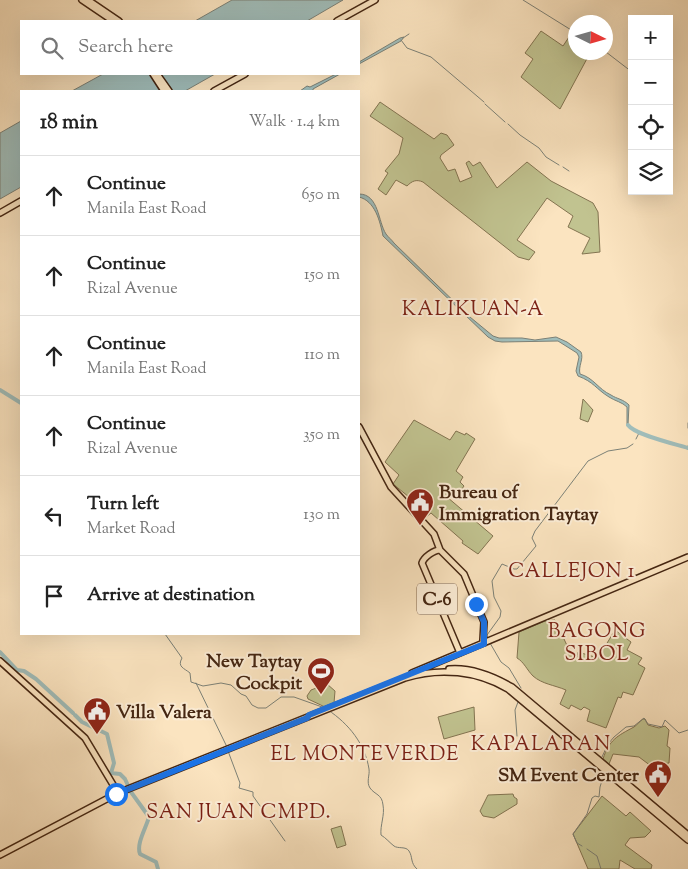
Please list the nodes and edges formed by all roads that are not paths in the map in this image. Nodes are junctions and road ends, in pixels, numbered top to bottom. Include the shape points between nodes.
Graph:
1 (82, 0) edge
2 (88, 0) edge
3 (375, 0) edge
4 (111, 20) edge
5 (118, 20) edge
6 (339, 20) edge
7 (154, 75) edge
8 (158, 75) edge
9 (243, 75) edge
10 (163, 90) edge
11 (168, 90) edge
12 (216, 90) edge
13 (20, 202) edge
14 (0, 213) edge
15 (360, 429) edge
16 (438, 551) junction
17 (688, 557) edge
18 (487, 642) junction
19 (457, 655) junction
20 (0, 662) edge
21 (457, 670) junction
22 (415, 674) junction
23 (350, 700) junction
24 (598, 761) junction
25 (118, 793) junction
26 (688, 835) edge
27 (688, 840) edge
28 (0, 855) edge

1 - 4 main road
2 - 5 main road
3 - 6 main road
7 - 10 main road
8 - 11 main road
9 - 12 main road
13 - 14 main road
15 - 16 main road, C-6 via 388,483 434,534
16 - 18 main road, C-6 via 464,574 483,619
16 - 19 main road, C-6 via 422,563
17 - 18 main road
18 - 19 main road
19 - 21 main road
19 - 22 main road
20 - 25 main road via 85,738
21 - 22 main road
21 - 24 main road via 483,673 512,687
22 - 23 main road
22 - 23 main road
23 - 25 main road
24 - 26 main road
24 - 27 main road
25 - 28 main road

